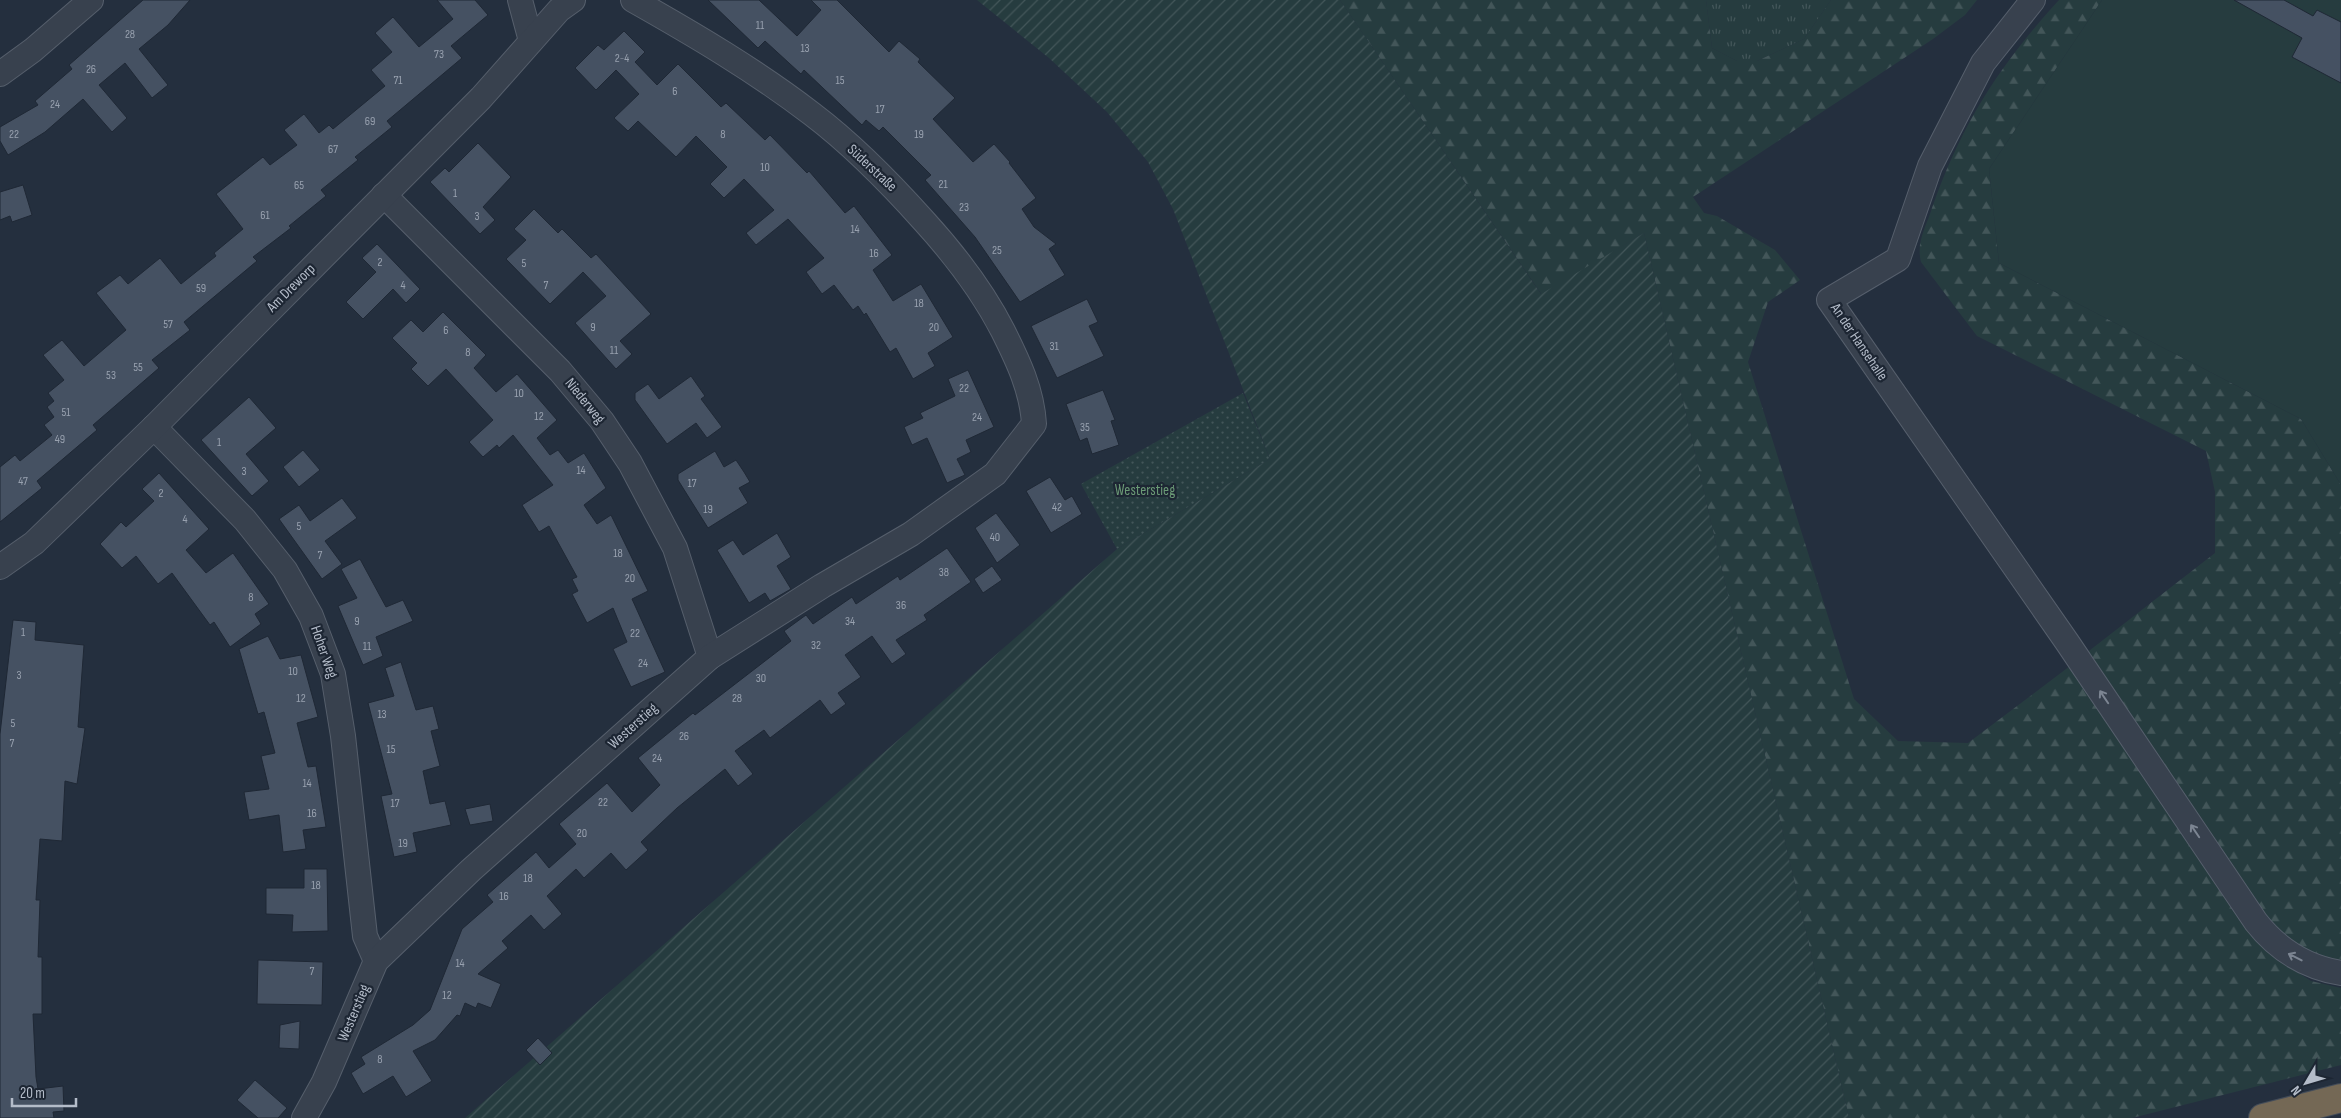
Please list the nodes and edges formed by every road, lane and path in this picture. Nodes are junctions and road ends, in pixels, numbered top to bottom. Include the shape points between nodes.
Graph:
1 (90, 0) edge
2 (520, 0) edge
3 (573, 0) edge
4 (634, 0) edge
5 (2033, 0) edge
6 (531, 40) junction
7 (0, 74) edge
8 (384, 195) junction
9 (1033, 408) joint
10 (154, 427) junction
11 (34, 543) junction
12 (0, 567) edge
13 (0, 586) edge
14 (710, 657) junction
15 (376, 961) junction
16 (2341, 973) edge
17 (2341, 1098) edge
18 (304, 1118) edge
19 (2263, 1118) edge

1 - 7 street
2 - 6 street
3 - 6 street, Am Dreworp
4 - 9 street, Süderstraße via 714,46 813,114 887,179 957,258 994,312 1021,366
16 -> 5 street, An der Hansehalle via 2290,955 2267,936 1829,300 1898,259 1930,166 1983,63
6 - 8 street, Am Dreworp via 481,98
8 - 10 street, Am Dreworp
8 - 14 street, Niederweg via 560,371 602,421 630,463 675,548
9 - 14 street, Westerstieg via 1034,424 995,474 911,534
10 - 11 street, Am Dreworp
10 - 15 street, Hoher Weg via 245,520 285,570 311,616 333,674 348,774 365,936
11 - 12 street, Am Dreworp
11 - 13 street
14 - 15 street, Westerstieg via 471,870
15 - 18 street, Westerstieg via 324,1082
17 - 19 highway

